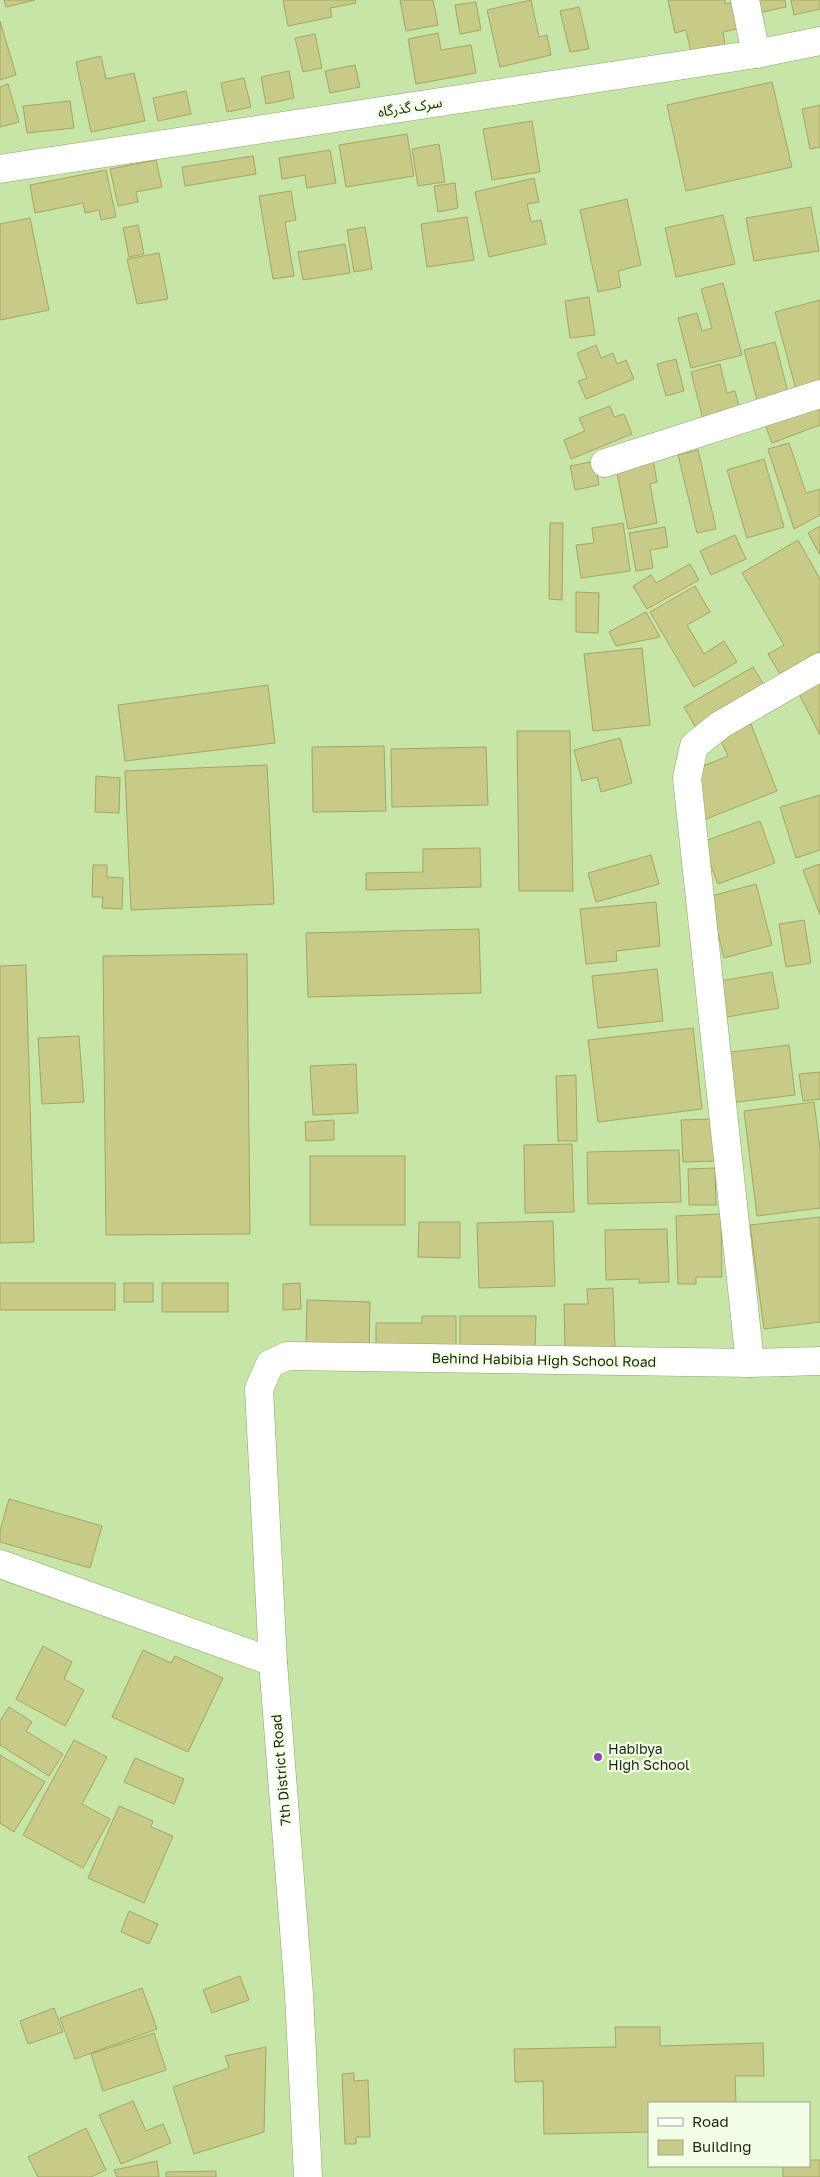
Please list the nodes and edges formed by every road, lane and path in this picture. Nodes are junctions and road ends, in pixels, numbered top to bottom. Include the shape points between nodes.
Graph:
1 (745, 0) edge
2 (820, 41) edge
3 (756, 54) junction
4 (0, 169) edge
5 (820, 394) edge
6 (605, 463) dead end
7 (820, 667) edge
8 (820, 1361) edge
9 (270, 1364) joint
10 (750, 1364) junction
11 (0, 1564) edge
12 (273, 1662) junction
13 (308, 2177) edge

1 - 3 street
2 - 3 street, سرک گذرگاه
3 - 4 street, سرک گذرگاه
5 - 6 street
7 - 10 street via 720,725 694,746 687,778
8 - 10 street, Behind Habibia High School Road
9 - 10 street, Behind Habibia High School Road via 288,1356
9 - 12 street, 7th District Road via 259,1389
11 - 12 street
12 - 13 street, 7th District Road via 299,1994

